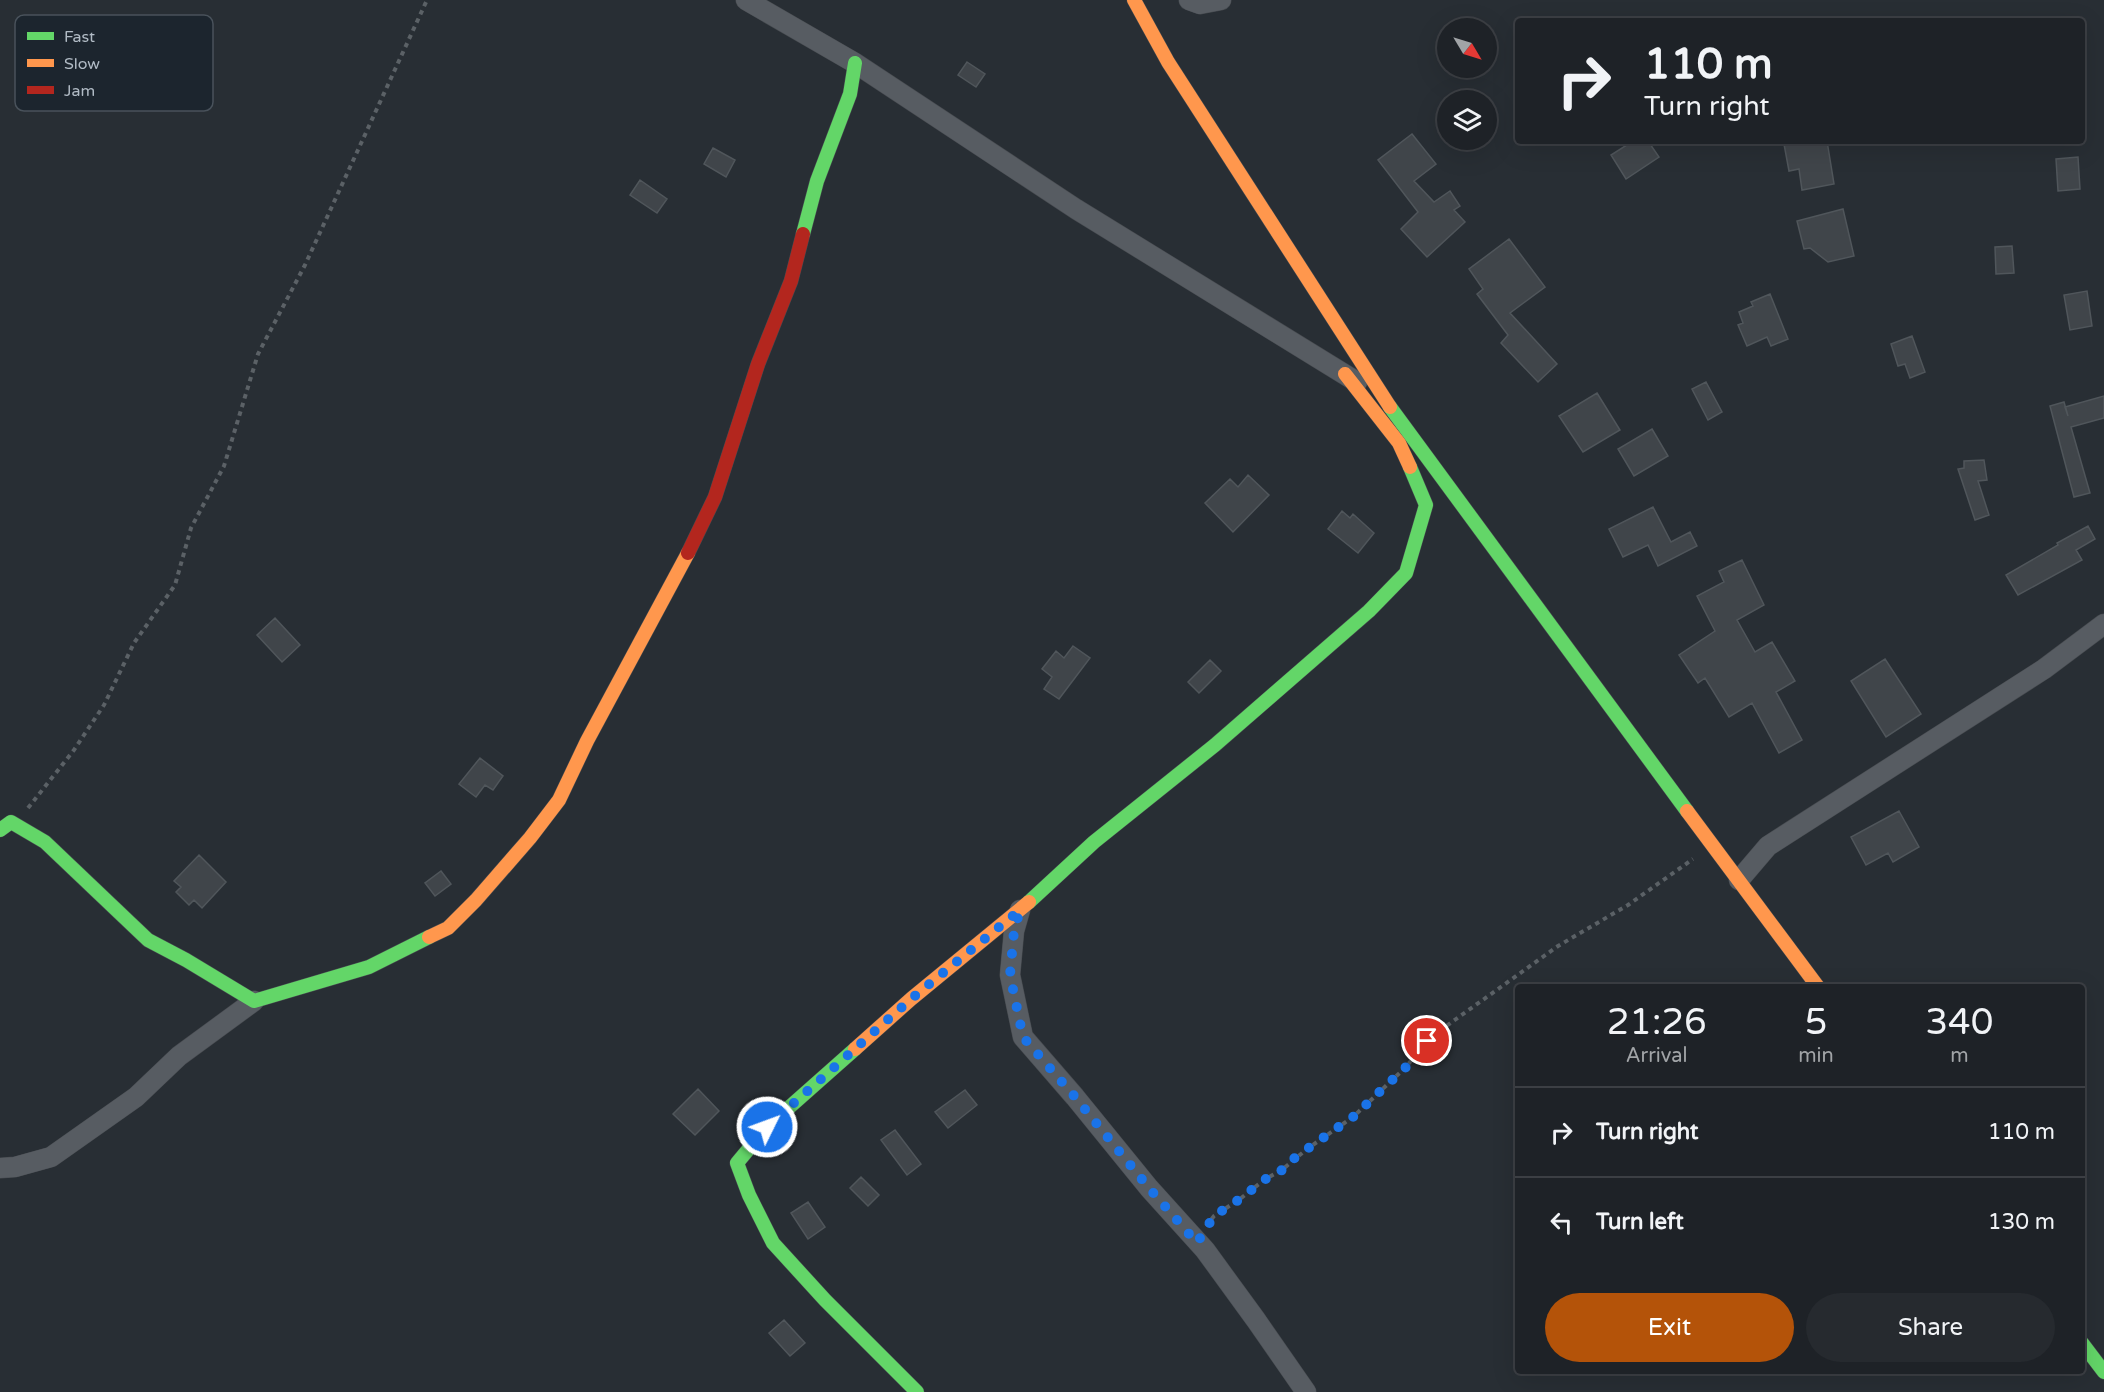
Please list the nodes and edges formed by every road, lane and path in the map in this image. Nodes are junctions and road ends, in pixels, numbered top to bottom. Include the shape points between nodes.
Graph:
1 (427, 0) edge
2 (746, 0) edge
3 (1134, 0) edge
4 (1189, 0) edge
5 (1221, 0) edge
6 (855, 63) junction
7 (1345, 374) junction
8 (1385, 400) junction
9 (2104, 624) edge
10 (6, 826) edge
11 (1709, 840) junction
12 (1738, 880) junction
13 (1020, 910) junction
14 (1816, 984) edge
15 (254, 1001) junction
16 (0, 1168) edge
17 (1197, 1243) junction
18 (2085, 1347) edge
19 (2104, 1372) edge
20 (917, 1392) edge
21 (1306, 1392) edge

1 - 10 path via 305,266 258,354 224,466 191,528 175,585 135,643 104,705 74,750 25,812
2 - 6 street
3 - 8 main road via 1168,62
4 - 5 street via 1200,4
6 - 7 street via 1076,209
6 - 15 main road via 850,94 817,181 790,281 758,364 715,497 559,800 448,928 369,967
7 - 8 street
7 - 13 main road via 1399,443 1426,505 1406,573 1369,611 1215,745 1094,842
8 - 11 main road
9 - 12 street via 2044,669 1768,846
10 - 15 main road via 45,842 148,940
11 - 12 main road
11 - 17 path via 1703,852 1656,886 1558,946 1438,1032 1353,1117 1214,1216
12 - 14 main road
13 - 17 street via 1010,975 1023,1037
13 - 20 main road via 811,1087 767,1127 737,1163 773,1243
15 - 16 street via 179,1056 136,1097 51,1157
17 - 21 street
18 - 19 main road

